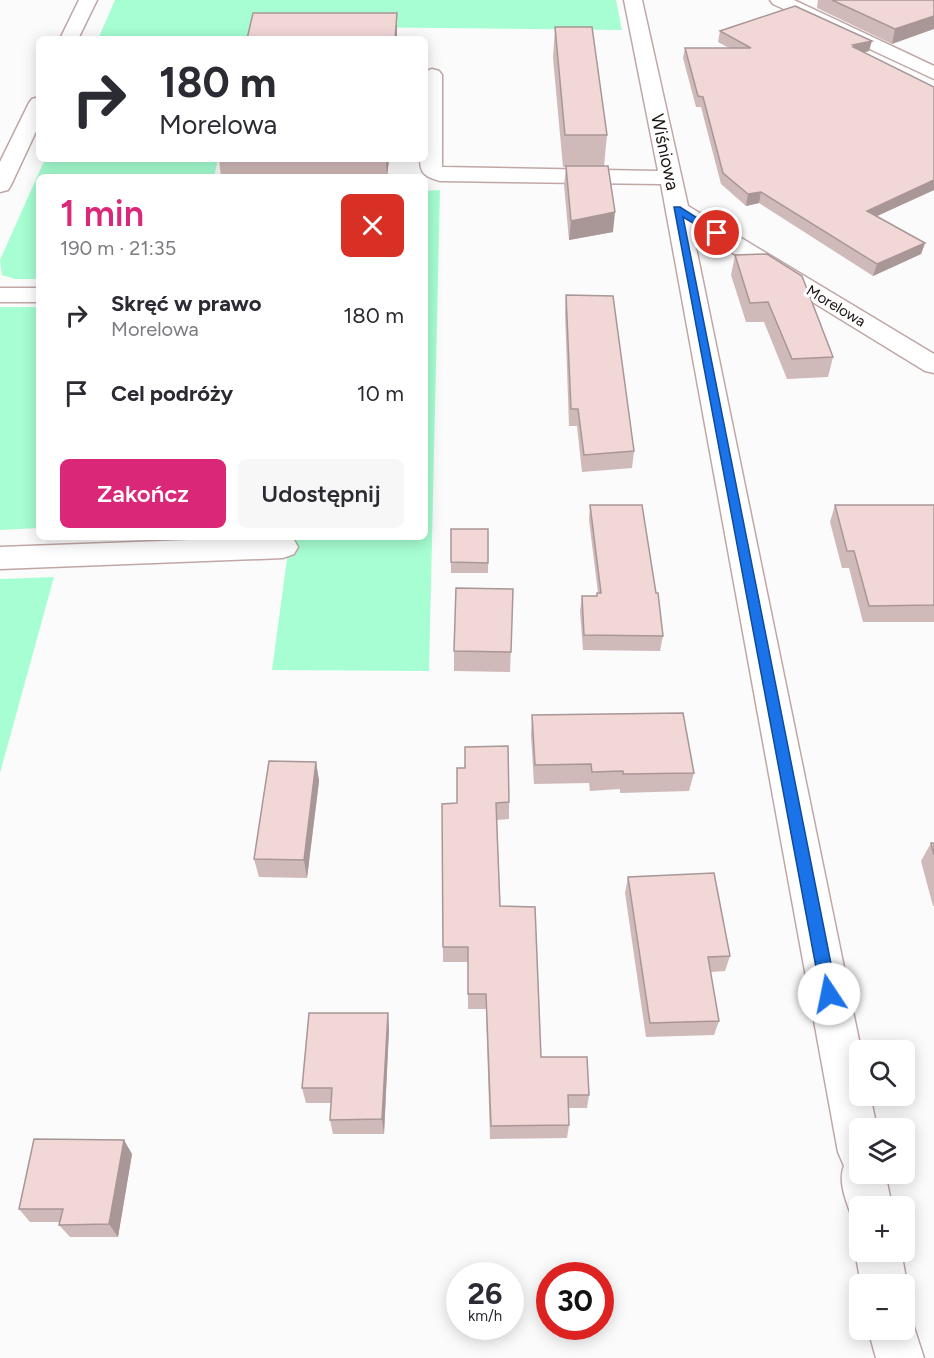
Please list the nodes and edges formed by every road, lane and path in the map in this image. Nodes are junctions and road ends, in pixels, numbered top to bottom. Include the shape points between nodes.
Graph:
1 (88, 0) edge
2 (633, 0) edge
3 (779, 0) edge
4 (70, 36) edge
5 (934, 73) edge
6 (432, 75) dead end
7 (36, 109) edge
8 (670, 178) junction
9 (0, 185) edge
10 (677, 209) junction
11 (0, 295) edge
12 (36, 295) edge
13 (934, 365) edge
14 (283, 547) dead end
15 (0, 558) edge
16 (853, 1118) edge
17 (895, 1340) edge
18 (900, 1358) edge

1 - 4 street
2 - 8 street, Wiśniowa
3 - 5 street
6 - 8 street via 431,170 440,174
7 - 9 street
8 - 10 street, Wiśniowa
10 - 13 street, Morelowa
10 - 16 street, Wiśniowa
11 - 12 street
14 - 15 street
17 - 18 street

